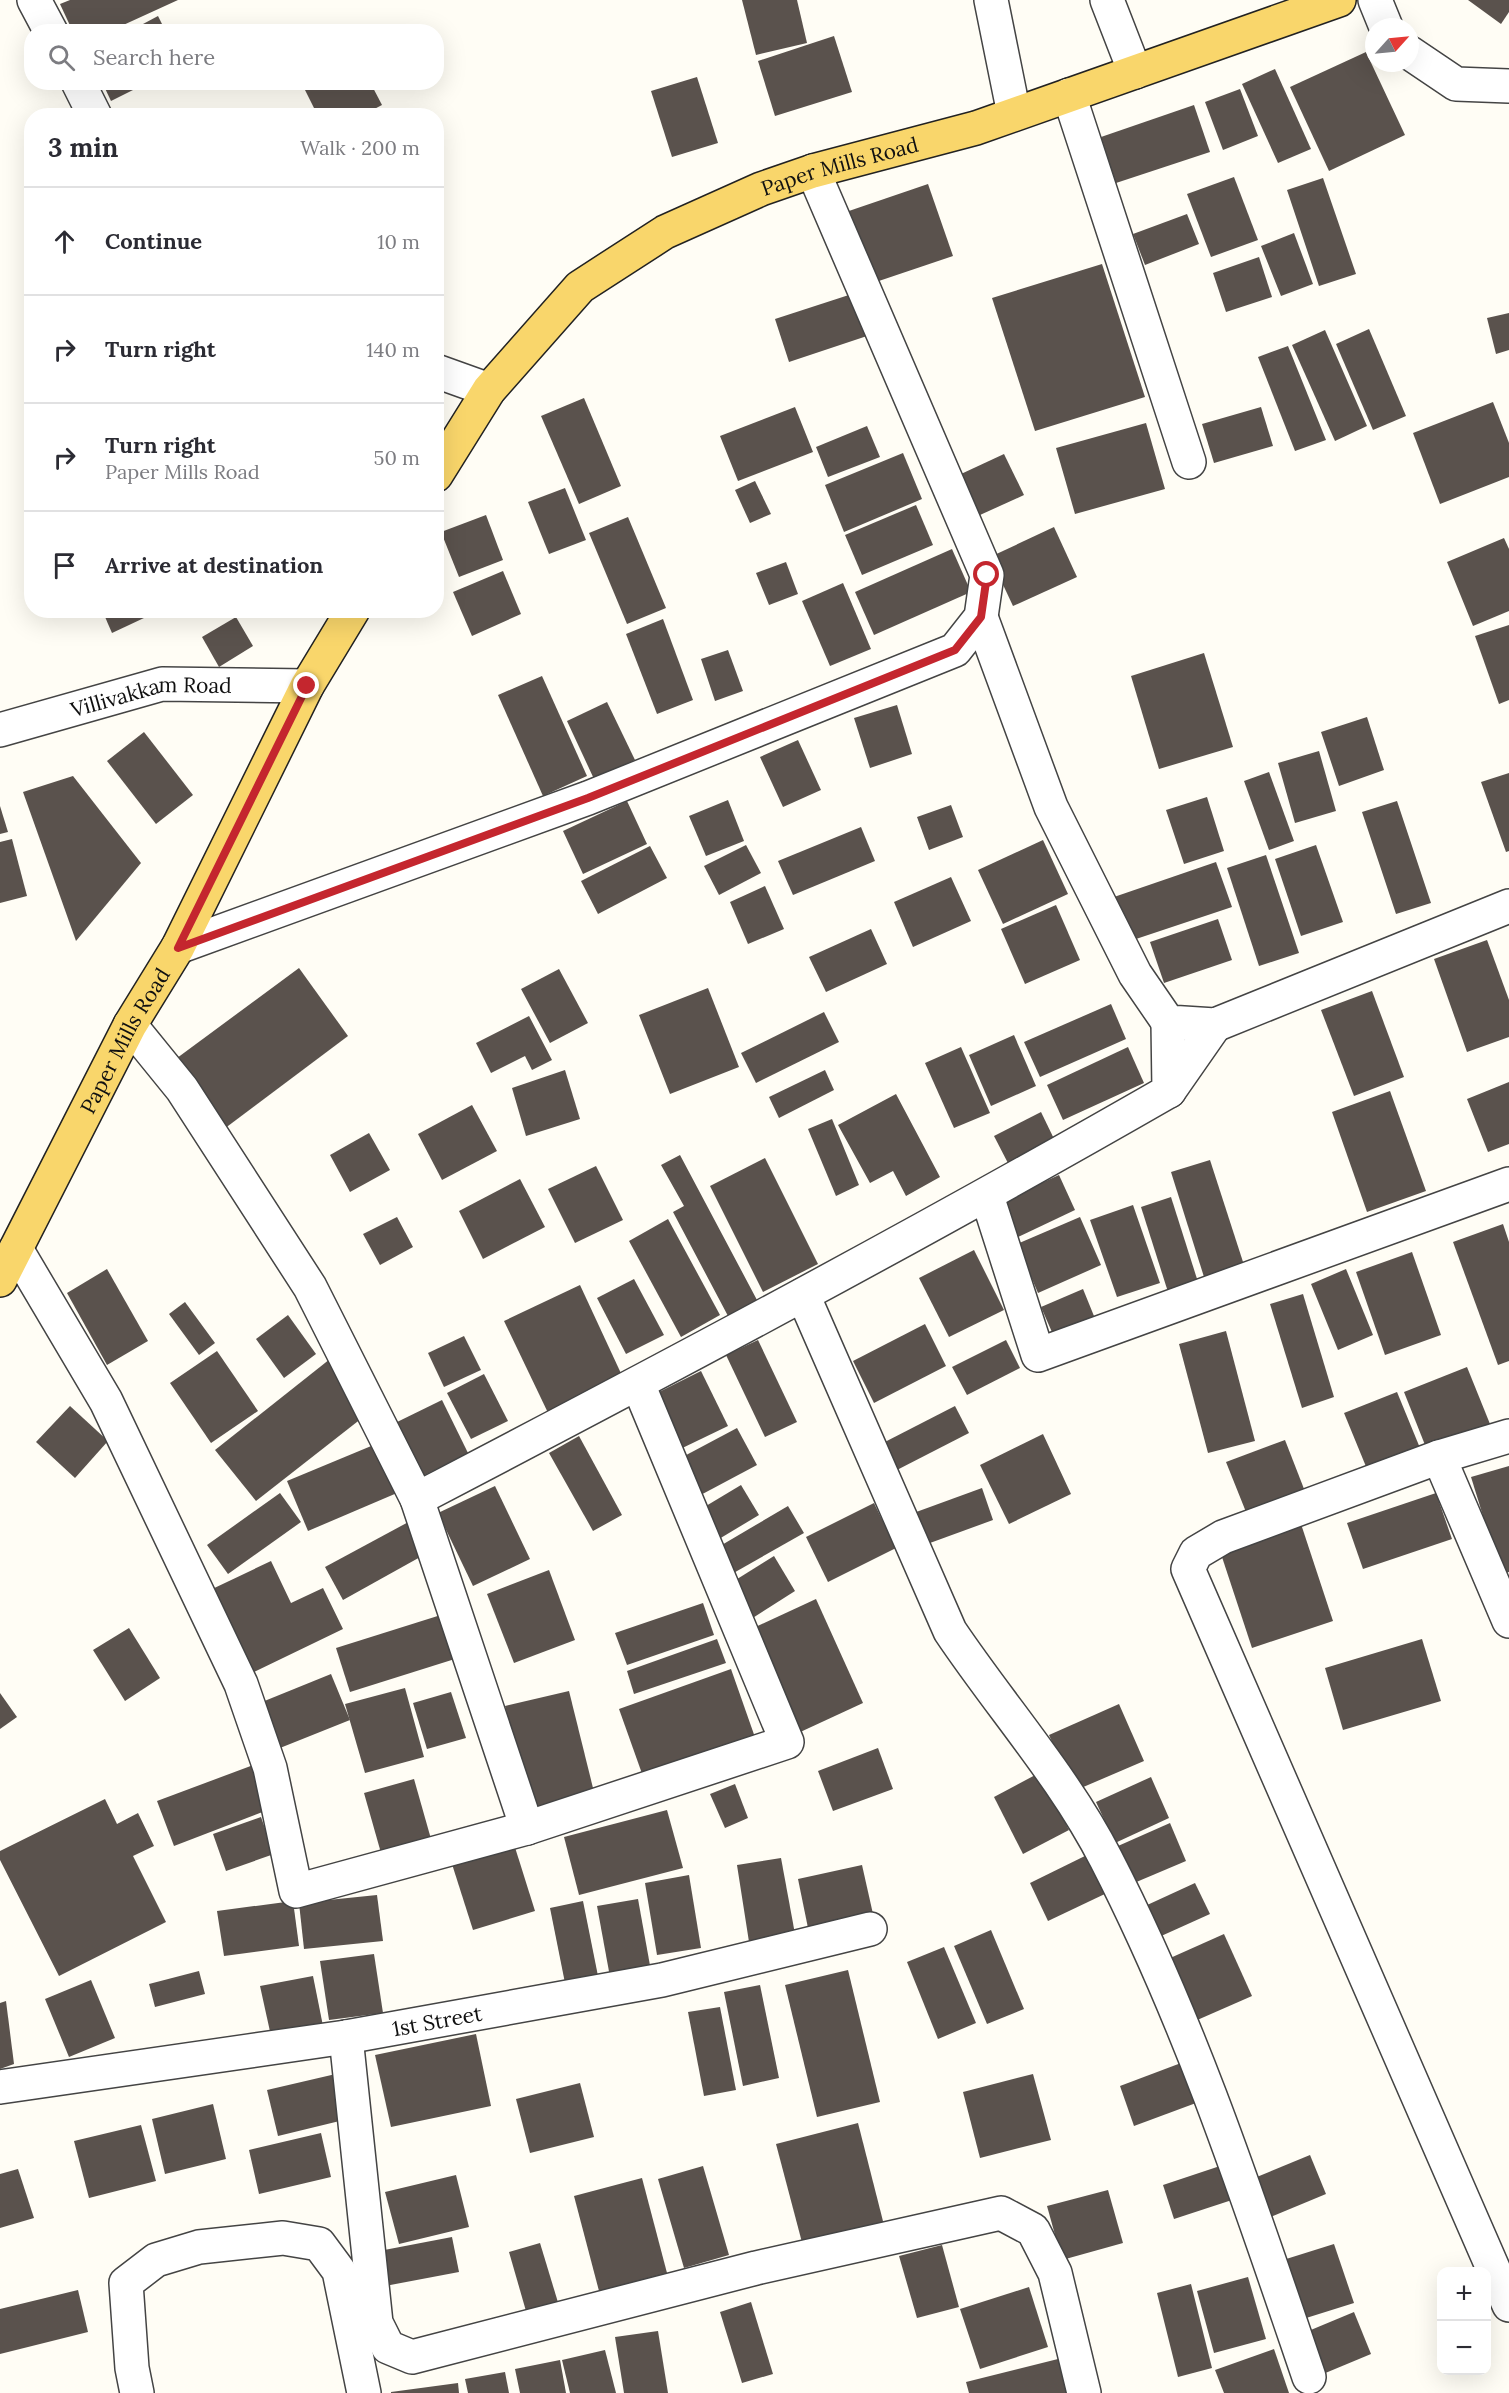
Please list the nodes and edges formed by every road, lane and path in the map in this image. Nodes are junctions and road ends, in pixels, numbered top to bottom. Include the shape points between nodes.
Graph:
1 (34, 0) edge
2 (991, 0) edge
3 (1107, 0) edge
4 (1339, 0) edge
5 (1375, 0) edge
6 (1382, 18) edge
7 (47, 24) edge
8 (1419, 59) edge
9 (1135, 72) junction
10 (1509, 86) edge
11 (82, 90) edge
12 (1069, 95) junction
13 (91, 108) edge
14 (1014, 114) junction
15 (813, 171) junction
16 (444, 374) edge
17 (489, 390) junction
18 (444, 462) edge
19 (1189, 462) dead end
20 (981, 617) junction
21 (348, 618) edge
22 (307, 686) junction
23 (0, 730) edge
24 (1509, 906) edge
25 (178, 948) junction
26 (1168, 1022) junction
27 (130, 1025) junction
28 (1215, 1025) junction
29 (1169, 1090) junction
30 (1509, 1184) edge
31 (987, 1196) junction
32 (16, 1249) junction
33 (0, 1280) edge
34 (803, 1295) junction
35 (638, 1384) junction
36 (1509, 1436) edge
37 (1439, 1457) junction
38 (417, 1499) junction
39 (1509, 1622) edge
40 (527, 1828) junction
41 (870, 1929) dead end
42 (346, 2037) junction
43 (0, 2087) edge
44 (1509, 2305) edge
45 (1309, 2376) dead end
46 (137, 2393) edge
47 (364, 2393) edge
48 (1084, 2393) edge

1 - 7 street
2 - 14 street
3 - 9 street
4 - 9 main road, Paper Mills Road
5 - 6 street
8 - 10 street via 1456,84
9 - 12 main road, Paper Mills Road
11 - 13 street
12 - 14 main road, Paper Mills Road
12 - 19 street
14 - 15 main road, Paper Mills Road via 976,128
15 - 17 main road, Paper Mills Road via 761,189 665,232 580,287
15 - 20 street via 987,575
16 - 17 street
17 - 18 main road, Paper Mills Road
20 - 25 street via 955,650 588,798
20 - 26 street via 1051,807 1135,974
21 - 22 main road, Paper Mills Road
22 - 23 street, Villivakkam Road via 162,684
22 - 25 main road, Paper Mills Road
24 - 28 street
25 - 27 main road, Paper Mills Road
26 - 28 street
26 - 29 street
27 - 32 main road, Paper Mills Road
27 - 38 street via 182,1089 310,1287
28 - 29 street
29 - 31 street
30 - 31 street via 1038,1355
31 - 34 street
32 - 33 main road, Paper Mills Road
32 - 40 street via 106,1401 241,1684 270,1768 296,1891
34 - 35 street
34 - 45 street via 950,1631 1042,1756 1106,1857 1217,2108
35 - 38 street
35 - 40 street via 787,1742
36 - 37 street
37 - 39 street
37 - 44 street via 1222,1538 1196,1553 1188,1569
38 - 40 street
41 - 42 street, 1st Street via 662,1980
42 - 43 street, 1st Street
42 - 48 street via 376,2324 388,2347 412,2357 756,2268 1001,2213 1033,2230 1055,2273
46 - 47 street via 126,2283 156,2260 199,2247 283,2238 319,2244 339,2271

